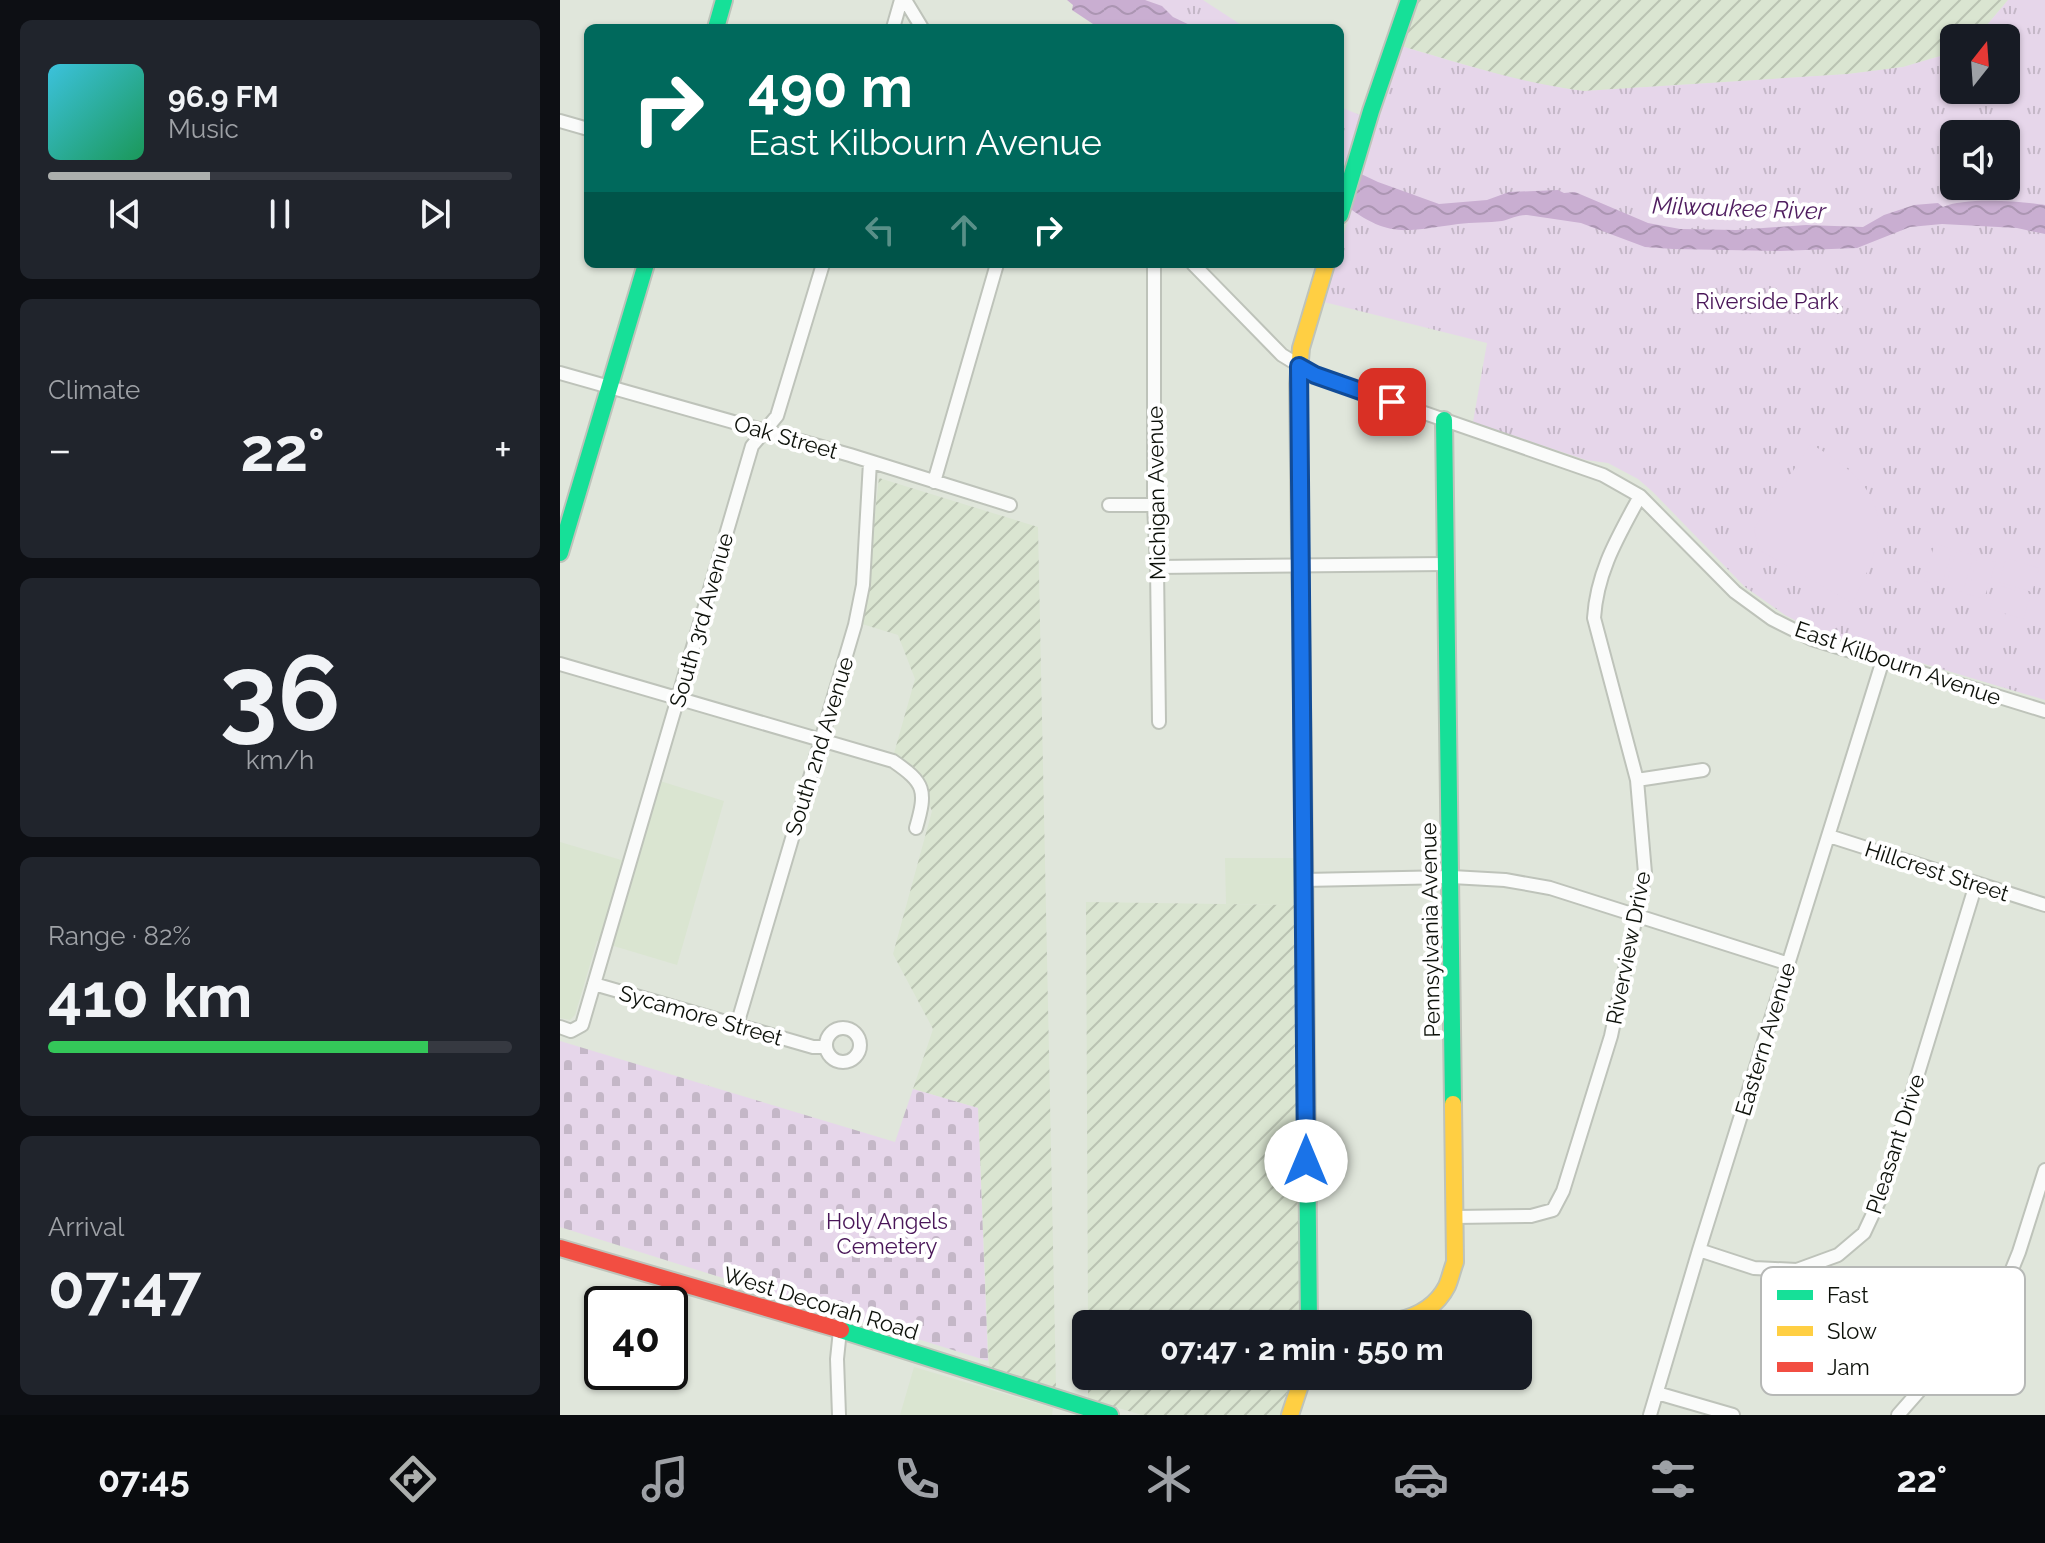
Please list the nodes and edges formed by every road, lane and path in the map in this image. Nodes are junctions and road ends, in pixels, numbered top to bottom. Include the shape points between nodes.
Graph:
1 (724, 0) edge
2 (903, 0) edge
3 (1409, 0) edge
4 (717, 24) edge
5 (894, 24) edge
6 (919, 24) edge
7 (560, 121) edge
8 (584, 128) edge
9 (1344, 201) edge
10 (645, 268) edge
11 (822, 268) edge
12 (996, 268) edge
13 (1154, 268) edge
14 (1197, 268) edge
15 (1325, 268) edge
16 (1299, 366) junction
17 (560, 373) edge
18 (611, 388) junction
19 (1444, 420) junction
20 (765, 432) junction
21 (870, 462) junction
22 (934, 482) junction
23 (1640, 496) junction
24 (1010, 505) dead end
25 (1109, 505) dead end
26 (1154, 505) junction
27 (560, 553) edge
28 (1300, 564) junction
29 (1445, 564) junction
30 (1157, 567) junction
31 (1882, 663) junction
32 (560, 664) edge
33 (677, 699) junction
34 (2045, 711) edge
35 (1159, 722) dead end
36 (821, 740) junction
37 (1703, 770) dead end
38 (1637, 780) junction
39 (916, 828) dead end
40 (1829, 836) junction
41 (1452, 877) junction
42 (1304, 880) junction
43 (1976, 884) junction
44 (2045, 905) edge
45 (1634, 916) junction
46 (1789, 964) junction
47 (594, 984) junction
48 (737, 1025) junction
49 (560, 1027) edge
50 (826, 1047) dead end
51 (2045, 1170) edge
52 (1455, 1217) junction
53 (560, 1248) edge
54 (1699, 1250) junction
55 (1805, 1267) edge
56 (2013, 1267) edge
57 (1761, 1268) edge
58 (1309, 1310) edge
59 (1429, 1310) edge
60 (840, 1330) junction
61 (1298, 1390) edge
62 (1657, 1393) junction
63 (1916, 1395) edge
64 (839, 1415) edge
65 (1110, 1415) edge
66 (1290, 1415) edge
67 (1650, 1415) edge
68 (1733, 1415) edge
69 (1898, 1415) edge

1 - 4 street
2 - 5 street
2 - 6 street
3 - 9 street
7 - 8 street
10 - 18 street
11 - 20 street, South 3rd Avenue via 777,416
12 - 22 street
13 - 26 street, Michigan Avenue
14 - 16 street, East Kilbourn Avenue
15 - 16 street
16 - 19 street, East Kilbourn Avenue
16 - 28 street
17 - 18 street, Oak Street
18 - 20 street, Oak Street
18 - 27 street
19 - 23 street, East Kilbourn Avenue via 1603,475
19 - 29 street, Pennsylvania Avenue
20 - 21 street, Oak Street
20 - 33 street, South 3rd Avenue via 752,446
21 - 22 street, Oak Street
21 - 36 street, South 2nd Avenue via 863,585
22 - 24 street, Oak Street
23 - 31 street, East Kilbourn Avenue via 1735,592 1772,619
23 - 38 street, Riverview Drive via 1606,560 1594,618
25 - 26 street
26 - 30 street, Michigan Avenue
28 - 29 street
28 - 30 street
28 - 42 street
29 - 41 street, Pennsylvania Avenue
30 - 35 street, Michigan Avenue
31 - 34 street, East Kilbourn Avenue
31 - 40 street, Eastern Avenue
32 - 33 street
33 - 36 street
33 - 47 street, South 3rd Avenue
36 - 39 street via 893,761 916,777 924,801
36 - 48 street, South 2nd Avenue
37 - 38 street
38 - 45 street, Riverview Drive via 1645,873
40 - 43 street, Hillcrest Street
40 - 46 street, Eastern Avenue
41 - 42 street
41 - 45 street via 1550,888
41 - 52 street, Pennsylvania Avenue
42 - 58 street
43 - 44 street, Hillcrest Street
43 - 55 street, Pleasant Drive via 1879,1201 1864,1233 1838,1255
45 - 46 street
45 - 52 street, Riverview Drive via 1611,1036 1556,1214
46 - 54 street, Eastern Avenue
47 - 48 street, Sycamore Street
47 - 49 street, Sycamore Street via 582,1025 571,1031
48 - 50 street, Sycamore Street
51 - 56 street
52 - 59 street, Pennsylvania Avenue via 1452,1278
53 - 60 street, West Decorah Road
54 - 57 street, Pleasant Drive
54 - 62 street, Eastern Avenue
60 - 64 street
60 - 65 street, West Decorah Road
61 - 66 street
62 - 67 street, Eastern Avenue
62 - 68 street
63 - 69 street

